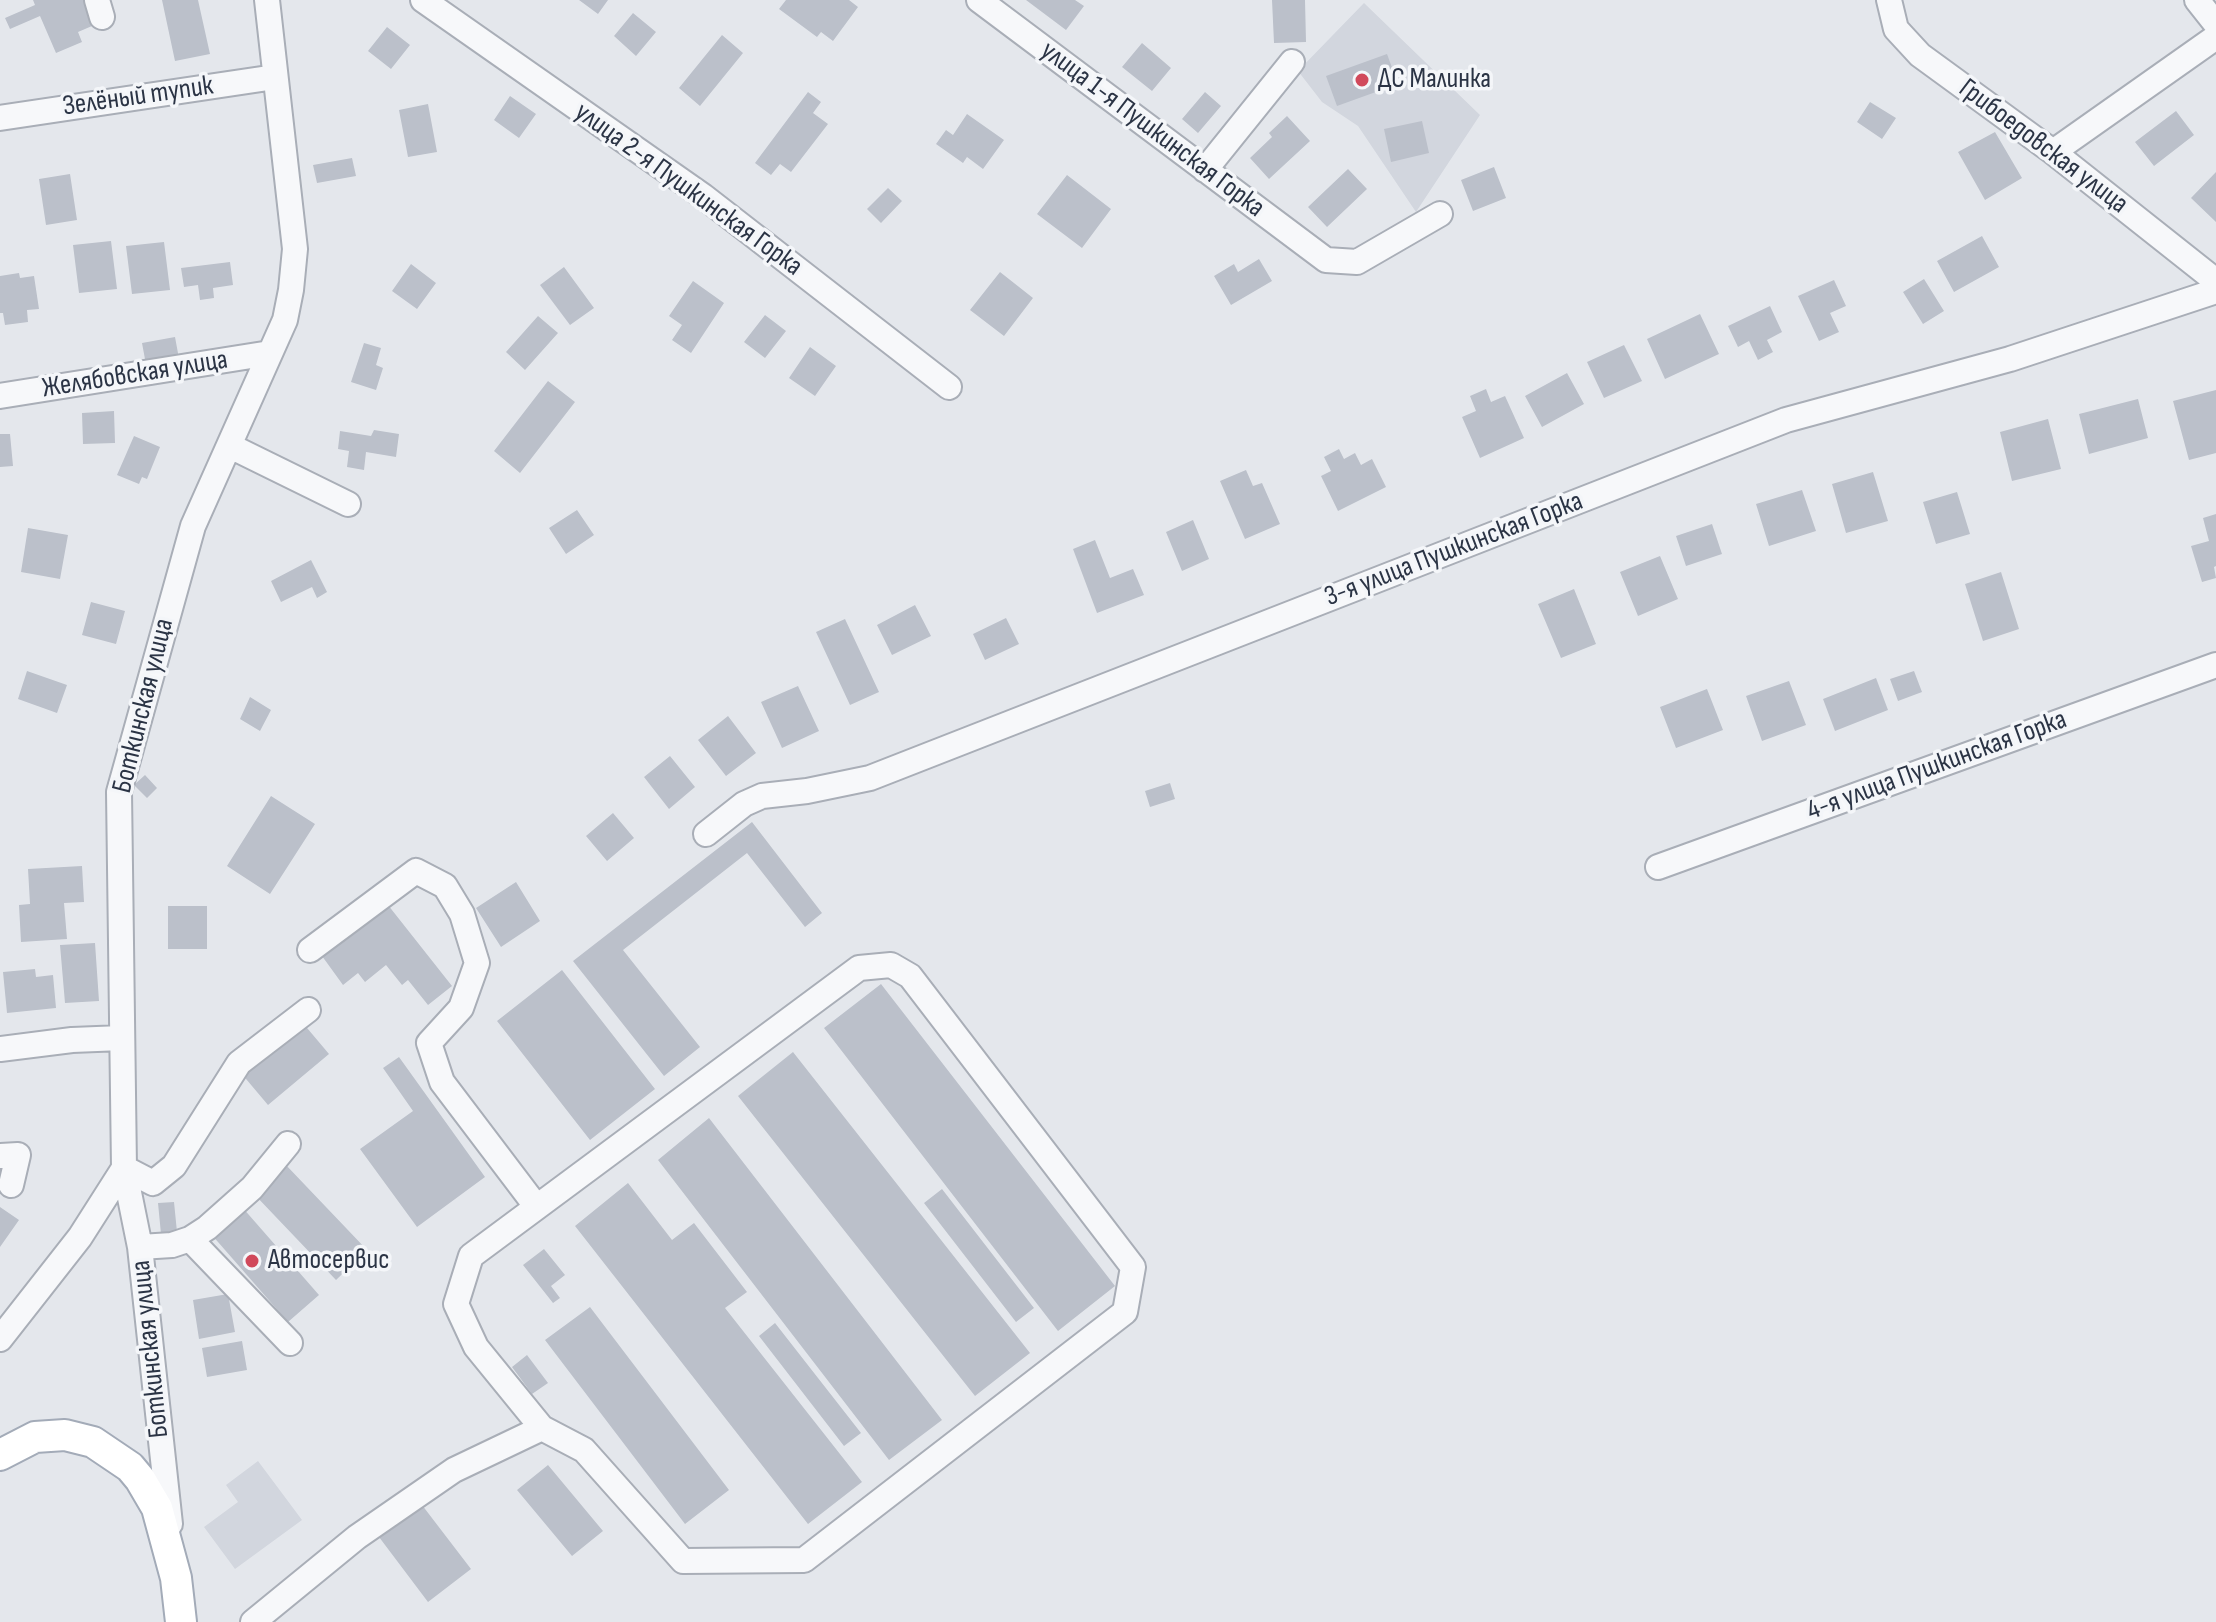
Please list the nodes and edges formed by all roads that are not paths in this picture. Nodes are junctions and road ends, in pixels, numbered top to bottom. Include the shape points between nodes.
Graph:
1 (267, 0) edge
2 (423, 0) edge
3 (979, 0) edge
4 (1889, 0) edge
5 (2197, 0) edge
6 (2216, 24) edge
7 (2216, 37) edge
8 (1292, 62) dead end
9 (275, 77) junction
10 (0, 118) edge
11 (2053, 152) junction
12 (1205, 170) junction
13 (1440, 214) dead end
14 (2216, 281) edge
15 (2216, 291) edge
16 (270, 353) junction
17 (949, 387) dead end
18 (0, 396) edge
19 (230, 446) junction
20 (348, 504) dead end
21 (2216, 665) edge
22 (706, 834) dead end
23 (1658, 867) dead end
24 (310, 950) dead end
25 (308, 1010) dead end
26 (122, 1038) junction
27 (0, 1049) edge
28 (288, 1144) dead end
29 (0, 1156) edge
30 (124, 1168) junction
31 (11, 1185) dead end
32 (536, 1206) junction
33 (190, 1239) junction
34 (140, 1247) junction
35 (0, 1339) edge
36 (290, 1343) dead end
37 (542, 1428) junction
38 (0, 1455) edge
39 (176, 1578) junction
40 (181, 1622) edge
41 (253, 1622) edge

1 - 9 street, Боткинская улица
2 - 17 street, улица 2-я Пушкинская Горка via 703,196
3 - 12 street, улица 1-я Пушкинская Горка
4 - 11 street, Грибоедовская улица via 1896,29 1920,55
5 - 6 street
7 - 11 street
8 - 12 street
9 - 10 street, Зелёный тупик
9 - 16 street, Боткинская улица via 295,249 285,320
11 - 14 street, Грибоедовская улица
12 - 13 street, улица 1-я Пушкинская Горка via 1326,260 1357,262
15 - 22 street, 3-я улица Пушкинская Горка via 2010,359 1786,420 870,778 762,796
16 - 18 street, Желябовская улица
16 - 19 street, Боткинская улица
19 - 20 street
19 - 26 street, Боткинская улица via 193,526 119,792
21 - 23 street, 4-я улица Пушкинская Горка
24 - 32 street via 416,871 445,886 462,914 477,963 461,1008 429,1043 442,1082
25 - 30 street via 239,1063 174,1166 153,1183
26 - 27 street
26 - 30 street, Боткинская улица
28 - 33 street via 240,1200
29 - 31 street via 18,1155
30 - 34 street, Боткинская улица
30 - 35 street via 80,1237
32 - 37 street via 471,1256 456,1304 476,1347
32 - 37 street via 859,968 891,965 910,976 1133,1267 1125,1312 804,1560 683,1561 584,1450
33 - 34 street
33 - 36 street
34 - 39 street, Боткинская улица
37 - 41 street via 454,1470 357,1537
38 - 39 main road via 35,1437 65,1435 110,1452 140,1479 157,1508
39 - 40 main road

